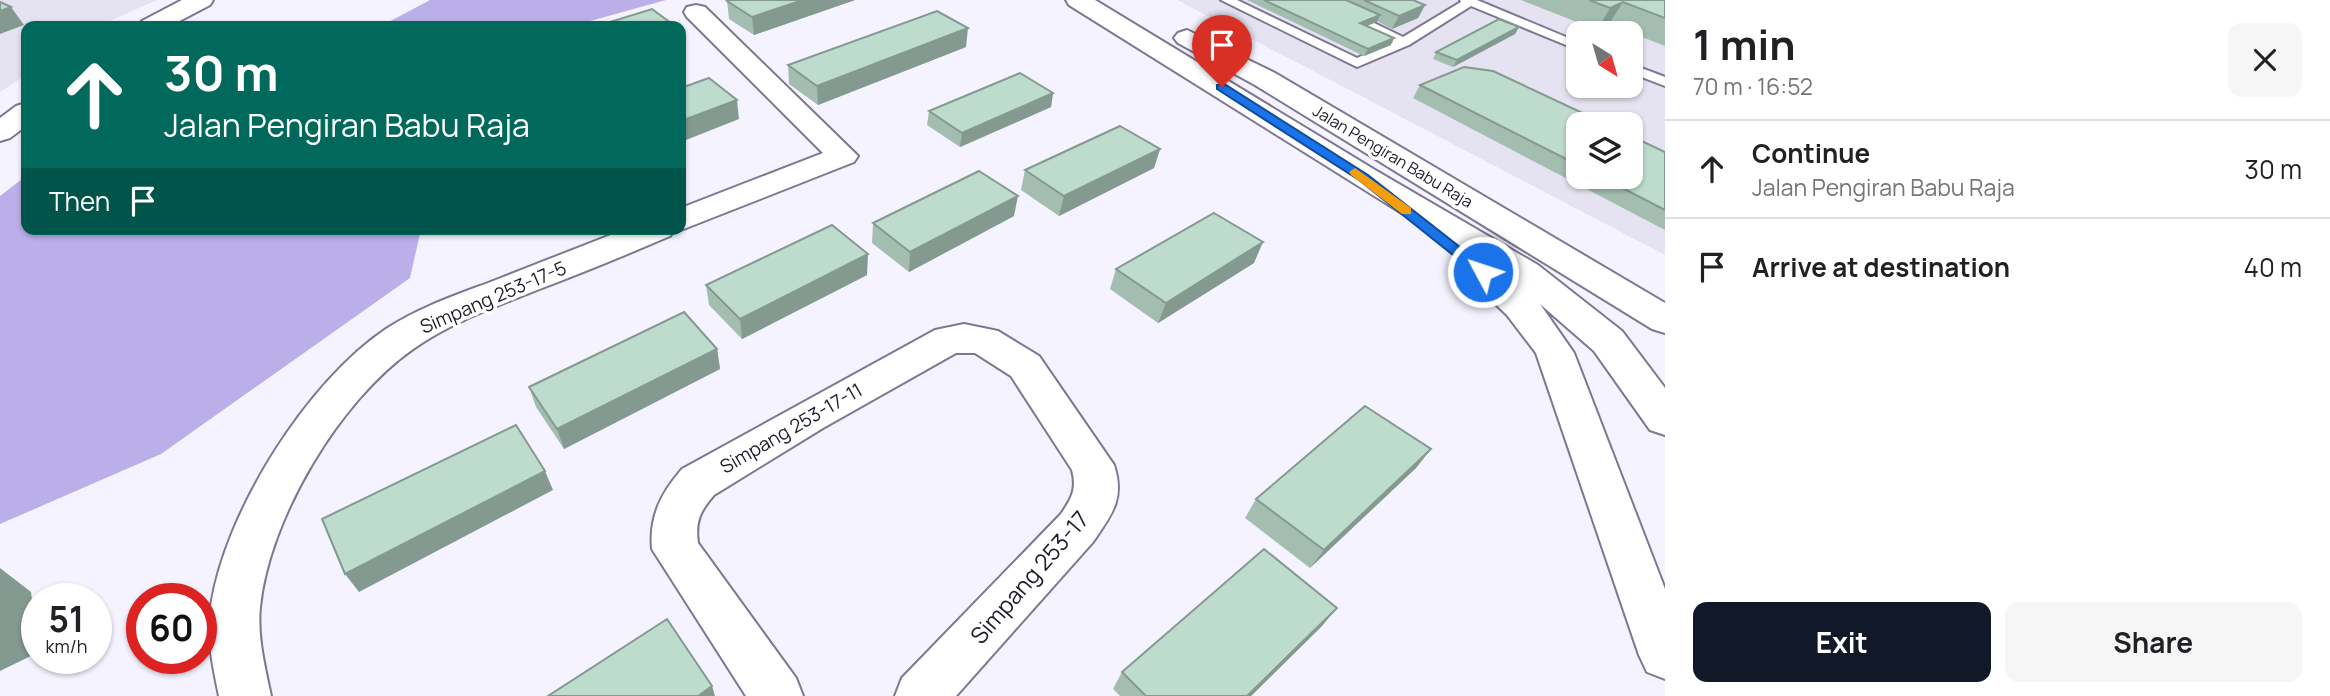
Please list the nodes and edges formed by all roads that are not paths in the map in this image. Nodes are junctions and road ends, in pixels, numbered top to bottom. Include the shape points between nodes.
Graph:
1 (201, 0) edge
2 (1078, 0) edge
3 (1118, 0) edge
4 (1227, 0) edge
5 (1468, 1) edge
6 (696, 12) dead end
7 (161, 21) edge
8 (1367, 25) edge
9 (1566, 41) edge
10 (1404, 42) junction
11 (1643, 73) edge
12 (1665, 82) edge
13 (21, 116) edge
14 (0, 132) edge
15 (1406, 163) junction
16 (1364, 177) junction
17 (686, 218) edge
18 (643, 235) edge
19 (1665, 297) edge
20 (1665, 320) edge
21 (1665, 418) edge
22 (1080, 445) joint
23 (1665, 655) edge
24 (245, 696) edge
25 (777, 696) edge
26 (921, 696) edge

1 - 7 main road
2 - 16 main road, Jalan Pengiran Babu Raja
3 - 15 main road, Jalan Pengiran Babu Raja via 1265,79
4 - 10 lane via 1357,63
5 - 9 lane
5 - 10 lane via 1436,15
6 - 17 main road via 843,156
8 - 10 lane
11 - 12 lane
13 - 14 main road
15 - 19 main road via 1494,201
15 - 20 main road, Jalan Pengiran Babu Raja
16 - 21 main road, Jalan Pengiran Babu Raja via 1525,273 1577,313 1608,341
16 - 23 main road via 1466,257 1541,327 1555,353
18 - 24 main road, Simpang 253-17-5 via 434,318 387,348 320,416 264,515 237,597 234,641
22 - 25 main road, Simpang 253-17-11 via 1025,366 984,341 964,338 948,340 698,482 676,514 675,549
22 - 26 main road, Simpang 253-17 via 1098,485 1092,506 1077,528

